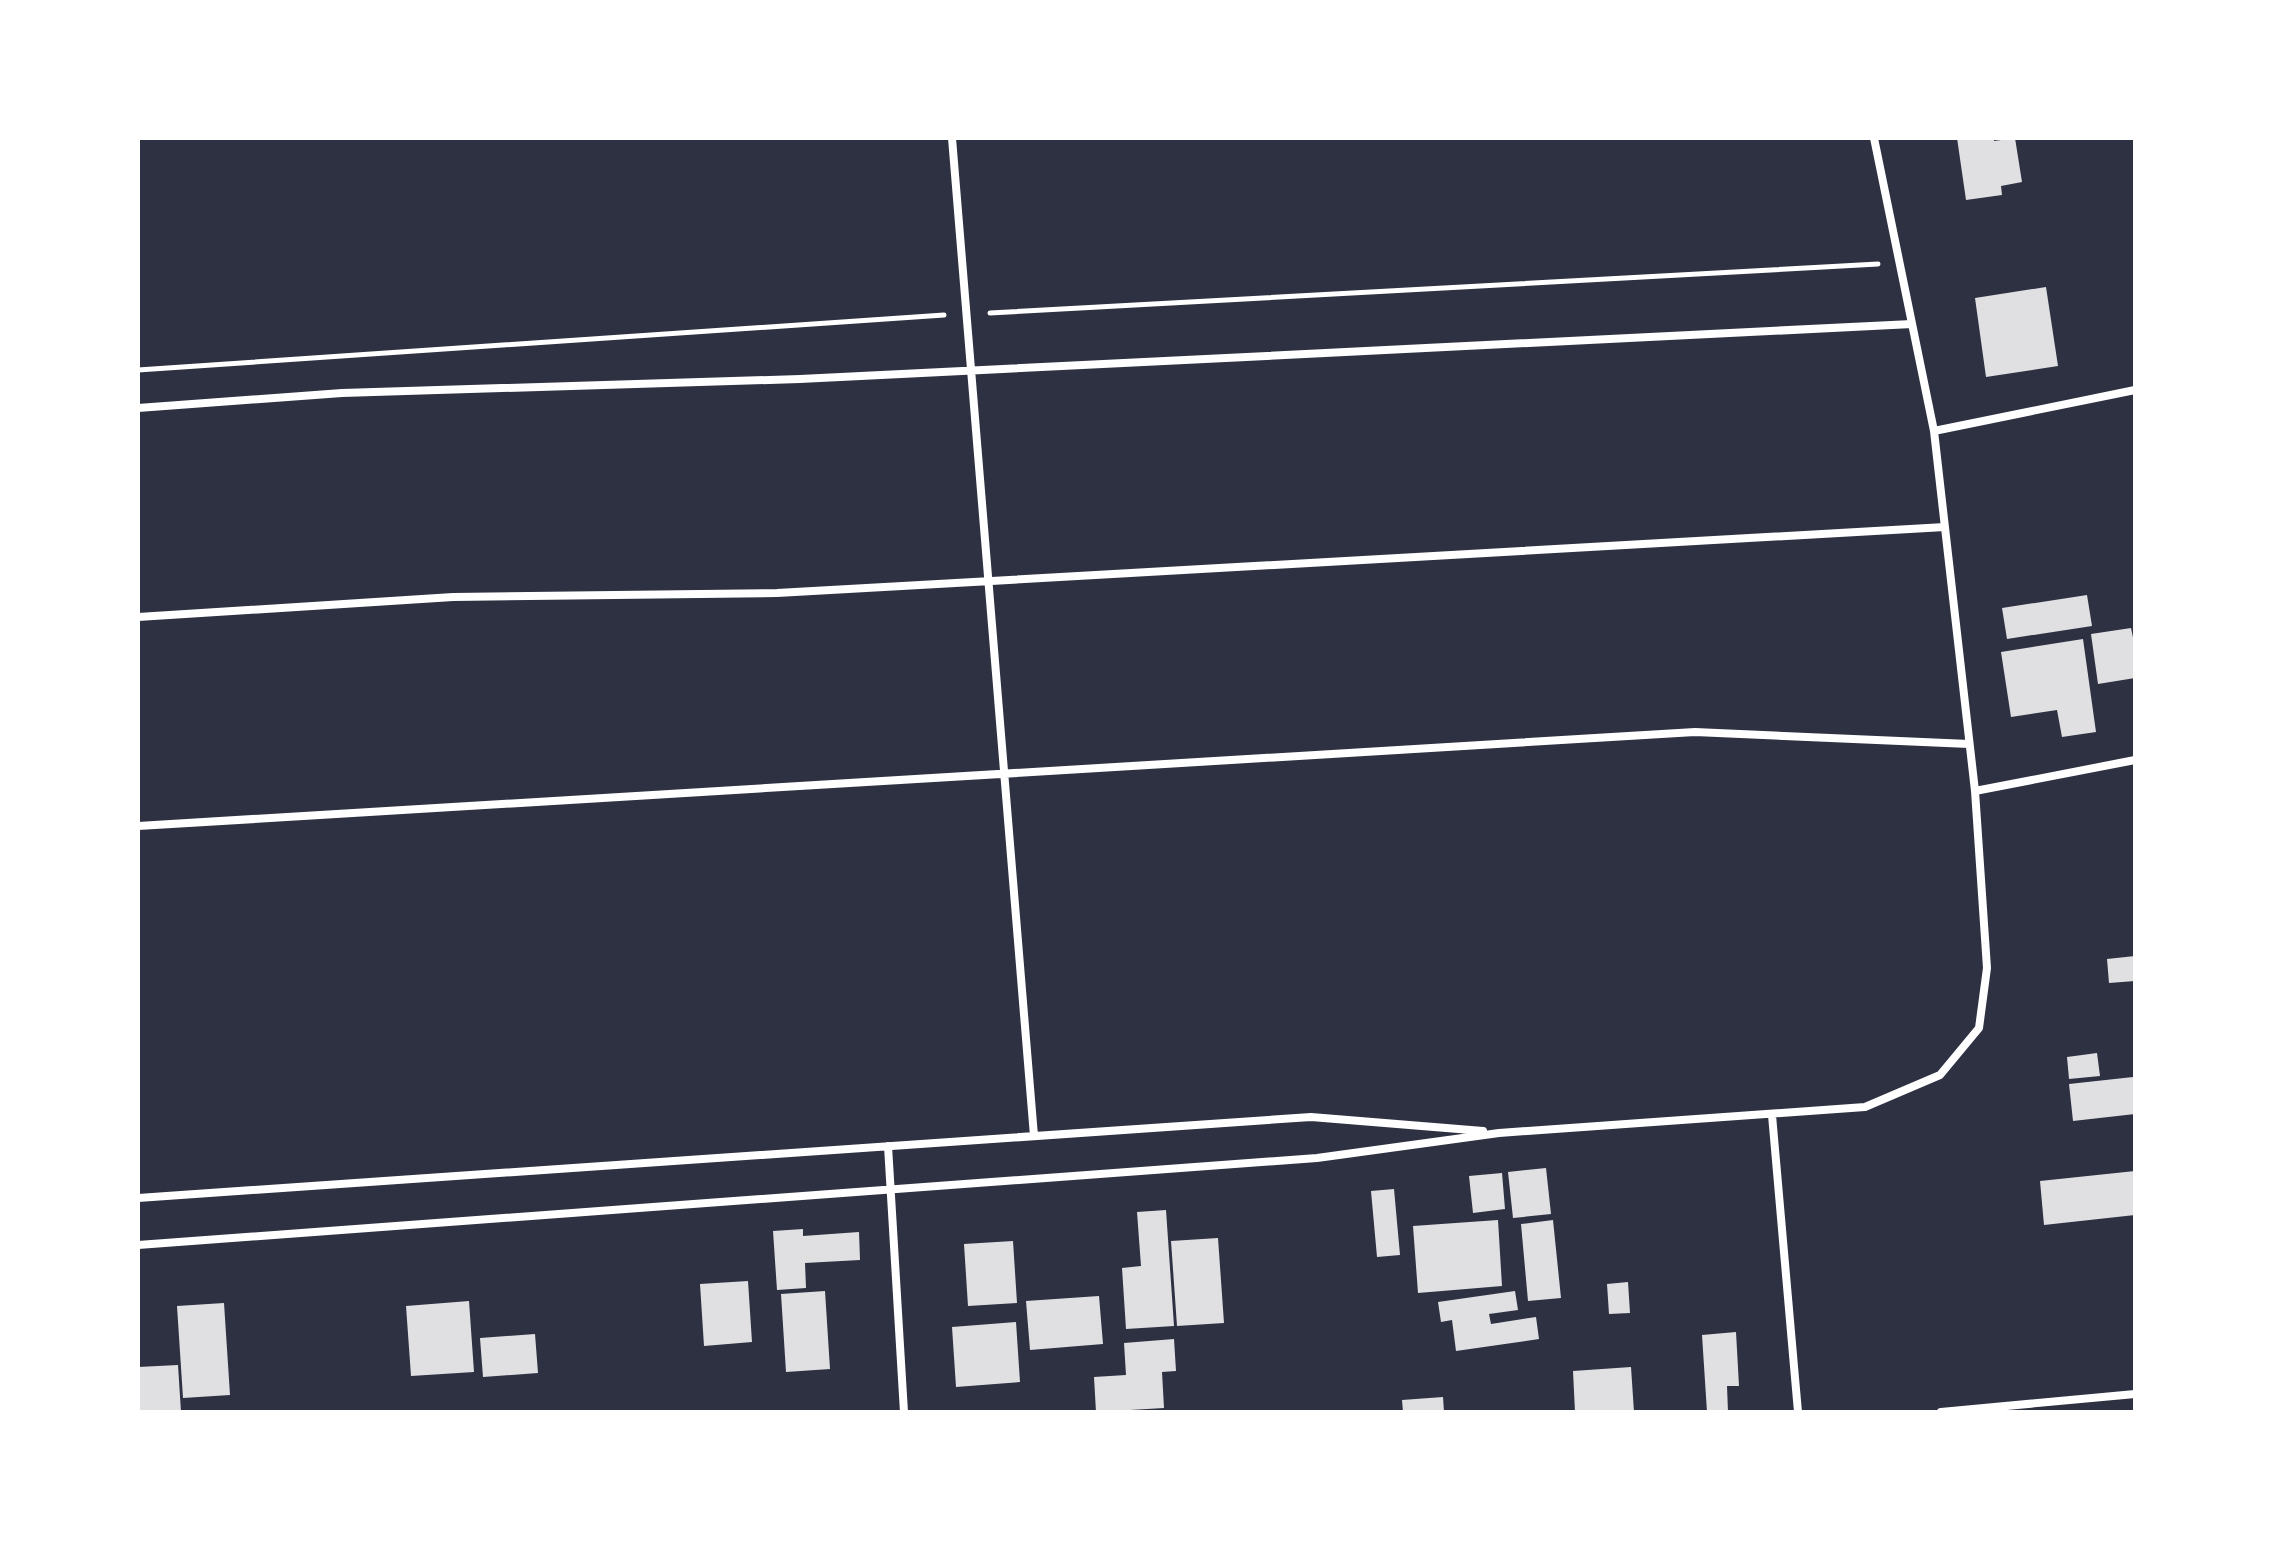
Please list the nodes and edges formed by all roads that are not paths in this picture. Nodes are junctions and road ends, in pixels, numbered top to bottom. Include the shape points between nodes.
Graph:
1 (952, 138) edge
2 (1874, 138) edge
3 (1912, 324) junction
4 (971, 371) junction
5 (2135, 390) edge
6 (138, 408) edge
7 (1934, 431) junction
8 (1945, 527) junction
9 (988, 581) junction
10 (138, 617) edge
11 (1969, 744) junction
12 (2135, 760) edge
13 (1004, 774) junction
14 (1975, 791) junction
15 (138, 826) edge
16 (1772, 1115) junction
17 (1499, 1133) junction
18 (1034, 1136) junction
19 (888, 1146) junction
20 (889, 1190) junction
21 (138, 1198) edge
22 (138, 1245) edge
23 (2135, 1394) edge
24 (904, 1412) edge
25 (1798, 1412) edge
26 (1941, 1412) edge

1 - 4 street
2 - 3 street
3 - 4 street
3 - 7 street
4 - 6 street via 342,393
4 - 9 street
5 - 7 street
7 - 8 street
8 - 9 street
8 - 11 street
9 - 10 street via 777,593 453,597
9 - 13 street
11 - 13 street via 1695,732
11 - 14 street
12 - 14 street
13 - 15 street
13 - 18 street
14 - 16 street via 1987,968 1979,1028 1940,1075 1865,1107
16 - 17 street
16 - 25 street
17 - 18 street via 1311,1117
17 - 20 street via 1317,1158
18 - 19 street
19 - 20 street
19 - 21 street
20 - 22 street
20 - 24 street
23 - 26 street

